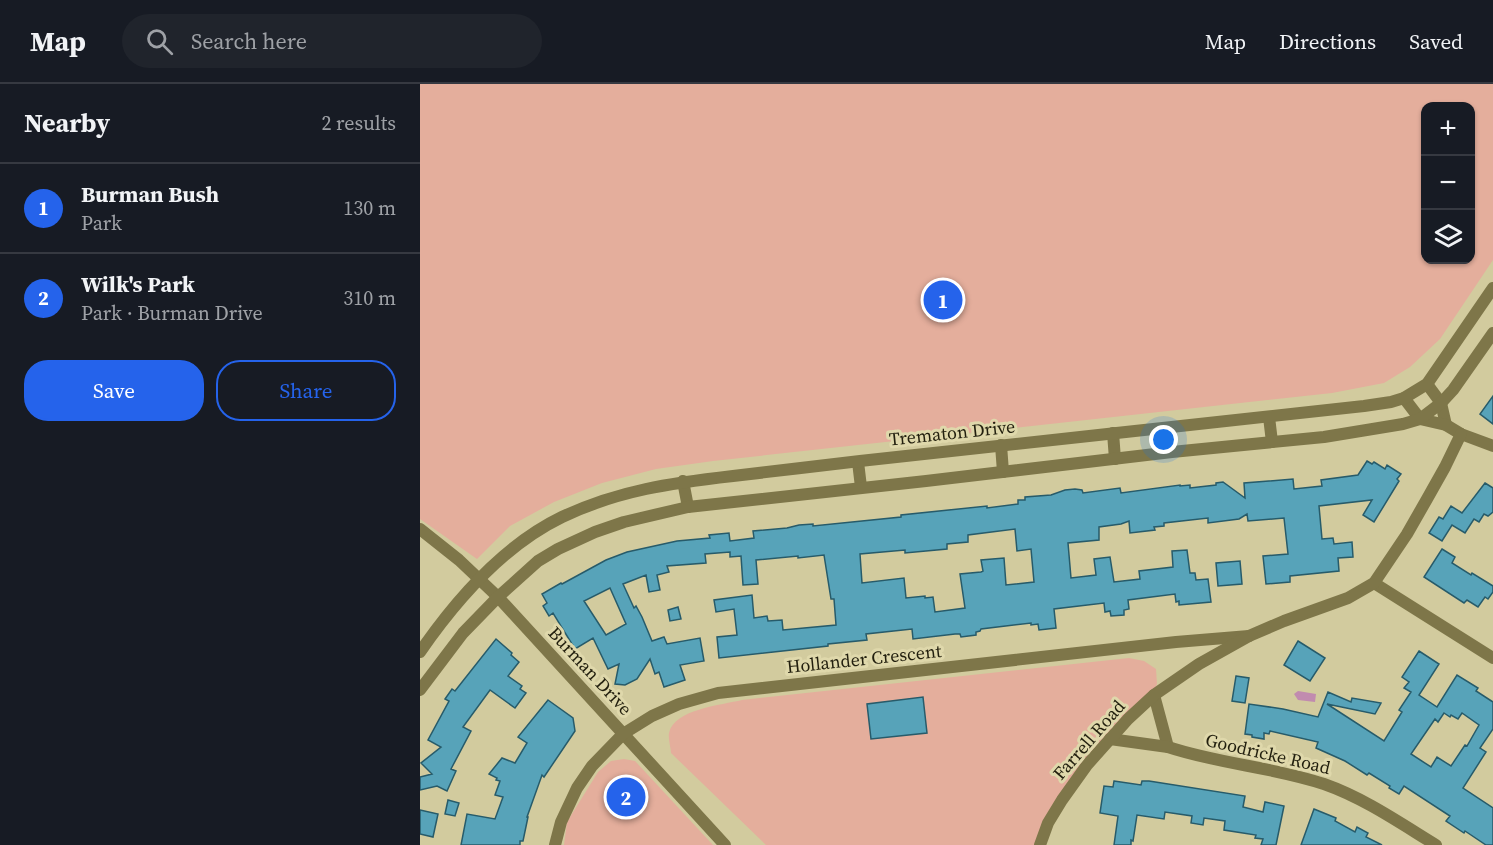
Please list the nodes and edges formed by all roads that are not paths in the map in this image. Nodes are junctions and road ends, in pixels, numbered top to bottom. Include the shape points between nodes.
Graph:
1 (1493, 288) edge
2 (1493, 333) edge
3 (1427, 384) junction
4 (1404, 398) junction
5 (1441, 403) junction
6 (1269, 417) junction
7 (1420, 419) junction
8 (1446, 425) junction
9 (1113, 433) junction
10 (1461, 434) junction
11 (1272, 442) junction
12 (1001, 446) junction
13 (1493, 446) edge
14 (1115, 459) junction
15 (858, 462) junction
16 (1003, 472) junction
17 (683, 481) junction
18 (861, 487) junction
19 (688, 507) junction
20 (420, 529) edge
21 (480, 579) junction
22 (1374, 583) junction
23 (498, 597) junction
24 (1249, 636) junction
25 (420, 652) edge
26 (1493, 658) edge
27 (420, 690) edge
28 (1154, 695) junction
29 (623, 734) junction
30 (1110, 739) junction
31 (1168, 747) junction
32 (555, 845) edge
33 (725, 845) edge
34 (1040, 845) edge
35 (1436, 845) edge

1 - 3 street, Trematon Drive
2 - 5 street
3 - 4 street, Trematon Drive
3 - 5 street
4 - 6 street, Trematon Drive
4 - 7 street
5 - 7 street
5 - 8 street
6 - 9 street, Trematon Drive
6 - 11 street
7 - 8 street
7 - 11 street via 1361,432
8 - 10 street
9 - 12 street, Trematon Drive
9 - 14 street
10 - 13 street
10 - 22 street, Hollander Crescent via 1407,534
11 - 14 street
12 - 15 street, Trematon Drive
12 - 16 street
14 - 16 street
15 - 17 street, Trematon Drive
15 - 18 street
16 - 18 street
17 - 19 street
17 - 21 street, Trematon Drive via 625,493 560,518 532,533
18 - 19 street
19 - 23 street via 624,522 558,549 538,561
20 - 21 street, Burman Drive
21 - 23 street, Burman Drive
21 - 25 street, Trematon Drive
22 - 24 street, Hollander Crescent via 1348,598
22 - 26 street
23 - 27 street via 463,633
23 - 29 street, Burman Drive
24 - 28 street, Hollander Crescent
24 - 29 street, Hollander Crescent via 718,693 679,704
28 - 30 street, Farrell Road
28 - 31 street
29 - 32 street, Hollander Crescent via 577,788
29 - 33 street, Burman Drive
30 - 31 street, Goodricke Road
30 - 34 street, Farrell Road via 1062,800
31 - 35 street, Goodricke Road via 1324,784 1361,799

